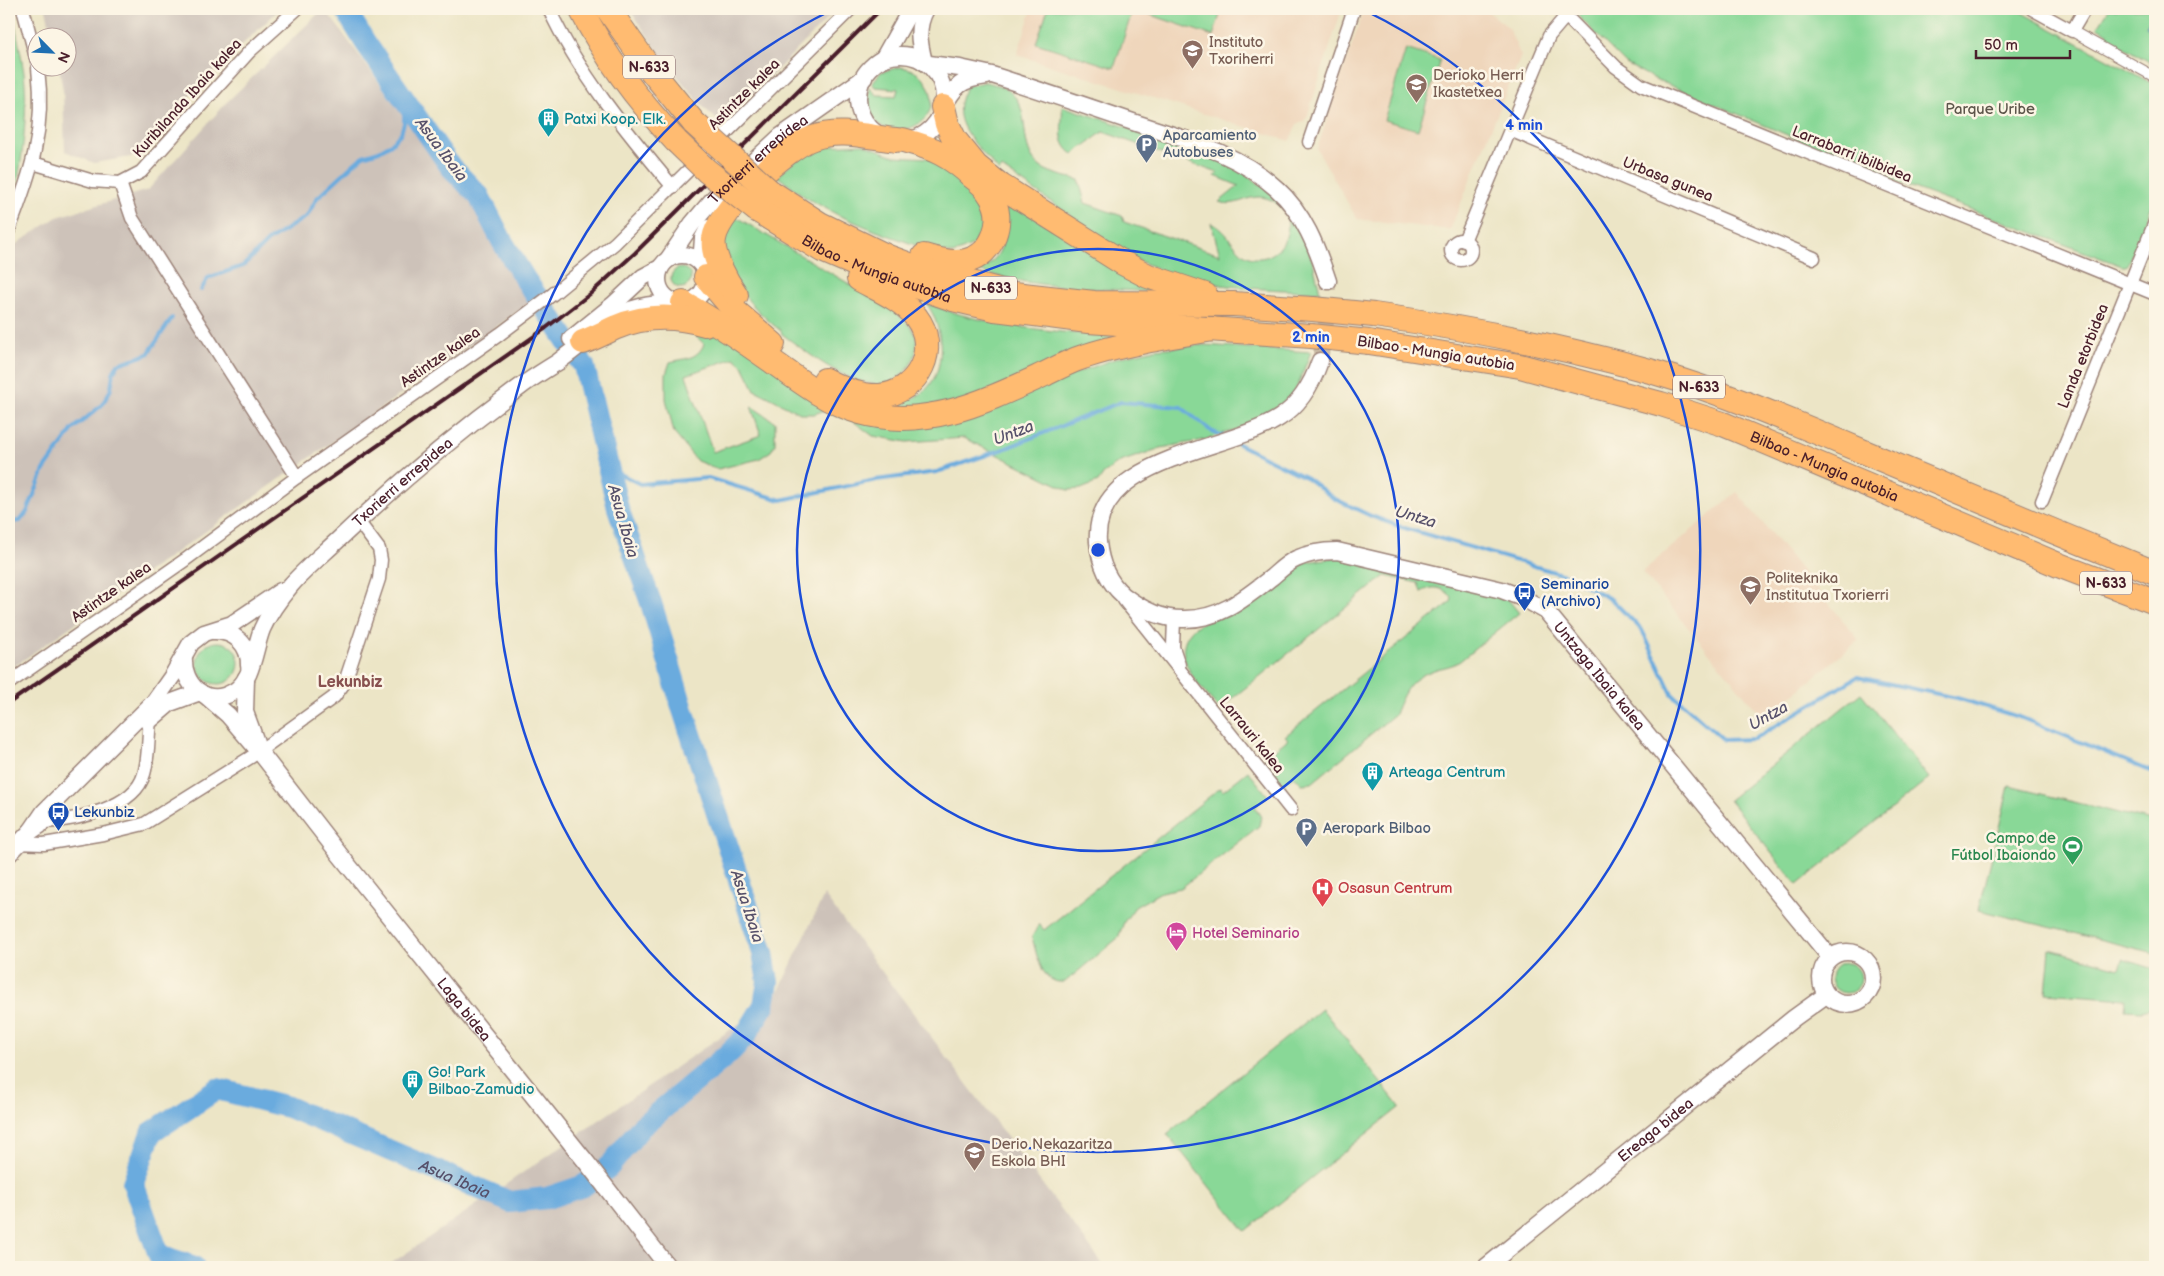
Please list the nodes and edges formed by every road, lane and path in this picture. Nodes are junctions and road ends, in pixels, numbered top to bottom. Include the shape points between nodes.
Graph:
1 (23, 9) edge
2 (297, 9) edge
3 (549, 9) edge
4 (581, 9) edge
5 (608, 9) edge
6 (851, 9) edge
7 (911, 9) edge
8 (926, 9) edge
9 (1354, 9) edge
10 (2032, 9) edge
11 (2085, 9) edge
12 (1562, 12) edge
13 (28, 28) edge
14 (2072, 31) junction
15 (883, 59) junction
16 (926, 63) junction
17 (992, 75) junction
18 (2155, 77) edge
19 (40, 78) edge
20 (864, 78) junction
21 (943, 108) junction
22 (1510, 130) junction
23 (892, 138) junction
24 (1309, 142) dead end
25 (33, 164) junction
26 (120, 184) junction
27 (673, 187) junction
28 (767, 195) junction
29 (2155, 222) edge
30 (9, 230) edge
31 (1464, 241) dead end
32 (822, 250) junction
33 (1814, 258) dead end
34 (664, 263) junction
35 (704, 270) junction
36 (1328, 281) tunnel mouth
37 (2130, 284) junction
38 (2155, 294) edge
39 (679, 303) junction
40 (1233, 304) junction
41 (1212, 329) junction
42 (731, 332) junction
43 (765, 338) junction
44 (580, 340) junction
45 (1320, 362) tunnel mouth
46 (298, 477) junction
47 (2042, 501) dead end
48 (358, 521) junction
49 (2155, 573) edge
50 (292, 584) junction
51 (1115, 588) junction
52 (2155, 602) edge
53 (1174, 618) junction
54 (212, 631) junction
55 (184, 656) junction
56 (248, 675) junction
57 (1187, 680) junction
58 (9, 683) edge
59 (203, 693) junction
60 (150, 720) junction
61 (259, 751) junction
62 (1290, 810) dead end
63 (46, 822) junction
64 (31, 831) junction
65 (12, 847) edge
66 (1830, 957) junction
67 (1826, 995) junction
68 (668, 1267) edge
69 (1486, 1267) edge

1 - 13 street
2 - 26 street, Kuribilanda Ibaia kalea via 249,52 141,172
3 - 27 street via 596,87
4 - 28 highway, Bilbao - Mungia autobia / N-633, bridge via 629,85 676,141 707,171
5 - 28 highway, N-633, bridge via 694,123
6 - 27 street, Astintze kalea
7 - 15 street
8 - 16 street via 918,29
9 - 24 street
10 - 14 street
11 - 14 street
12 - 22 street
12 - 37 street, Larrabarri ibilbidea via 1616,67 1641,85
14 - 18 street
15 - 16 street via 904,55
15 - 20 street
16 - 17 street
16 - 21 street via 940,78
17 - 21 street via 974,77 959,84
17 - 36 street via 1190,141 1243,163 1278,190 1294,208 1316,245
19 - 25 street via 42,96
20 - 23 street via 859,94 861,112 870,126
20 - 34 street, Txorierri errepidea via 780,136 715,197
21 - 23 street via 931,128 918,137
21 - 40 highway via 955,140 976,166 1001,186 1123,264 1148,276
22 - 31 street
22 - 33 street, Urbasa gunea
23 - 28 highway via 946,154 992,196 998,220 996,232 991,244 976,257 954,262 904,250 825,215
23 - 35 street, Txorierri errepidea via 842,124 803,136 777,156 717,214 703,238
23 - 43 highway via 848,133 814,138 797,146 772,166 725,213 713,241 721,271
25 - 26 street via 93,181
25 - 30 street
26 - 46 street via 132,218
27 - 46 street, Astintze kalea via 615,244 553,294
28 - 32 highway, Bilbao - Mungia autobia / N-633
28 - 40 highway, Bilbao - Mungia autobia / N-633 via 880,254 926,272 1014,294 1094,302
29 - 37 street, Landa etorbidea
32 - 41 highway, Bilbao - Mungia autobia / N-633 via 910,285 996,309 1088,321
32 - 43 highway via 848,273 889,295 916,318 926,338 927,352 916,378 891,394 863,394 834,385
34 - 35 street via 682,254 690,256
34 - 39 street via 657,280 661,292
34 - 44 street, Txorierri errepidea via 643,277
35 - 39 street via 704,290 689,302
35 - 43 highway via 731,307
37 - 38 street, Larrabarri ibilbidea
37 - 47 street, Landa etorbidea
39 - 42 highway
39 - 44 street, Txorierri errepidea via 634,308
40 - 49 highway, Bilbao - Mungia autobia / N-633, bridge via 1374,315 1528,342 1651,372 1771,412
41 - 42 highway via 1121,345 1081,358 991,399 956,411 906,418 860,412 834,401 810,388
41 - 52 highway, Bilbao - Mungia autobia / N-633, bridge via 1369,342 1520,366 1661,404 1723,424 2056,564
42 - 44 highway via 690,320 661,317 635,320
44 - 48 street, Txorierri errepidea via 396,486
45 - 51 street via 1299,402 1280,418 1254,431 1137,474 1107,500 1100,521 1100,556
46 - 58 street, Astintze kalea
48 - 50 street, Txorierri errepidea
48 - 61 street via 379,549 381,560 379,579 345,682 334,697
50 - 54 street, Txorierri errepidea via 232,624
50 - 56 street, Txorierri errepidea via 262,628
51 - 53 street, Untzaga Ibaia kalea via 1135,604
51 - 57 street
53 - 57 street via 1173,647
53 - 66 street, Untzaga Ibaia kalea via 1198,618 1228,609 1292,561 1325,551 1393,564 1524,598 1546,611
54 - 55 street, Txorierri errepidea via 191,642
54 - 56 street via 228,632 241,641 248,655
55 - 59 street via 190,683
55 - 64 street, Txorierri errepidea via 154,702 44,812
56 - 59 street, Txorierri errepidea via 241,686 224,696
56 - 61 street via 246,712
57 - 62 street, Larrauri kalea
59 - 60 street, Txorierri errepidea via 170,703
59 - 61 street via 228,715
60 - 63 street, Txorierri errepidea
60 - 63 street via 144,774 137,789 123,801 74,820
61 - 65 street via 144,824 103,834
61 - 68 street, Laga bidea
63 - 64 street, Txorierri errepidea
64 - 65 street, Txorierri errepidea
66 - 67 street via 1821,971
66 - 67 street via 1844,951 1860,955 1871,968 1873,977 1867,994 1852,1004 1842,1004
67 - 69 street, Ereaga bidea

